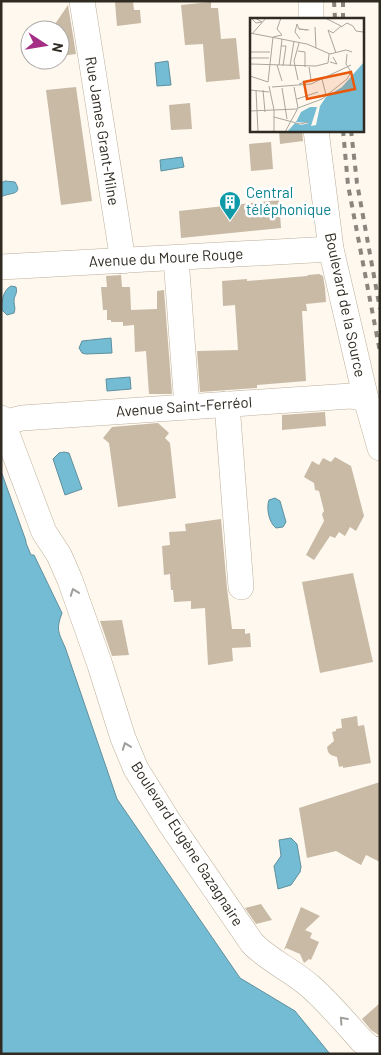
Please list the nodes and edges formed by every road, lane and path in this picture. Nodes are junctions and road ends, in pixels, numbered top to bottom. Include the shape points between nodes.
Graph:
1 (82, 1) edge
2 (311, 1) edge
3 (311, 18) edge
4 (316, 131) edge
5 (331, 249) junction
6 (176, 258) junction
7 (123, 261) junction
8 (1, 267) edge
9 (366, 399) junction
10 (227, 404) junction
11 (187, 407) junction
12 (2, 420) edge
13 (380, 448) edge
14 (241, 587) dead end
15 (380, 1051) edge

1 - 7 street, Rue James Grant-Milne
2 - 3 street
4 - 5 street, Boulevard de la Source
5 - 6 street, Avenue du Moure Rouge
5 - 9 street, Boulevard de la Source
6 - 7 street, Avenue du Moure Rouge
6 - 11 street
7 - 8 street, Avenue du Moure Rouge
9 - 10 street, Avenue Saint-Ferréol via 351,396
9 - 13 street, Boulevard de la Source
10 - 11 street, Avenue Saint-Ferréol
10 - 14 street
11 - 12 street, Avenue Saint-Ferréol
15 -> 12 street, Boulevard Eugène Gazagnaire via 361,1040 311,987 262,954 252,943 136,769 70,580 44,532

